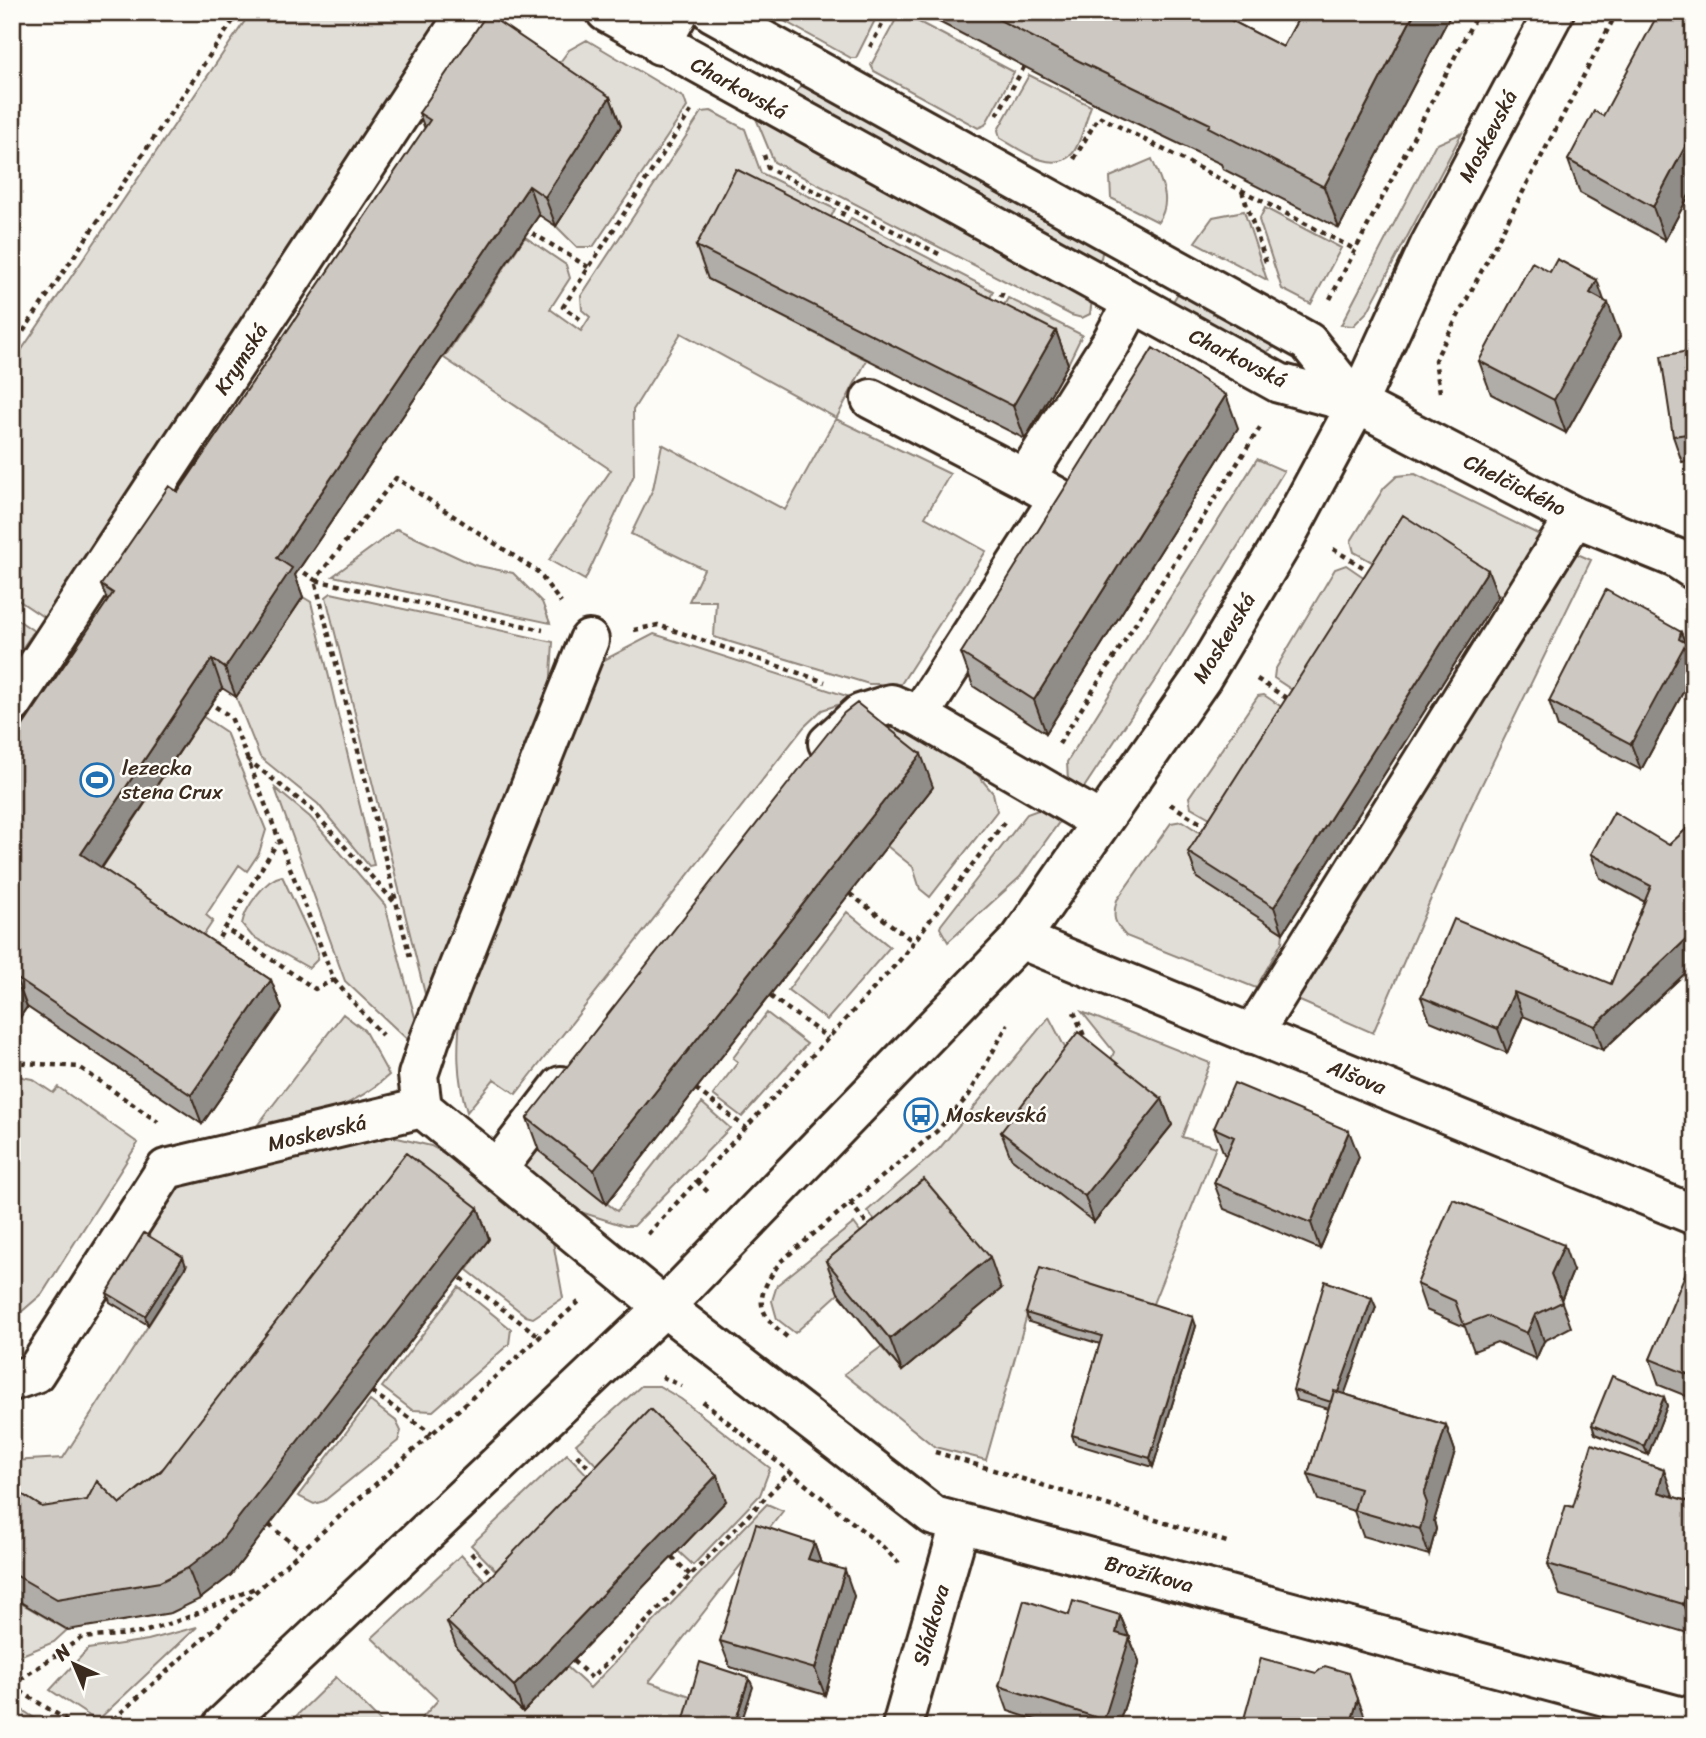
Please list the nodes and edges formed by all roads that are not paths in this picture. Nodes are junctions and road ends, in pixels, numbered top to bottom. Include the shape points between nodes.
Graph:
1 (467, 12) edge
2 (606, 12) edge
3 (679, 12) edge
4 (712, 12) edge
5 (1554, 12) edge
6 (660, 45) junction
7 (1133, 302) junction
8 (871, 399) dead end
9 (1357, 404) junction
10 (1026, 479) junction
11 (1575, 517) junction
12 (1688, 561) edge
13 (589, 640) road end
14 (12, 704) edge
15 (905, 710) junction
16 (806, 771) edge
17 (1101, 822) junction
18 (1020, 939) junction
19 (1252, 1035) junction
20 (579, 1063) edge
21 (420, 1091) junction
22 (498, 1168) junction
23 (1694, 1215) edge
24 (664, 1307) junction
25 (12, 1381) edge
26 (960, 1524) junction
27 (1694, 1720) edge
28 (222, 1726) edge
29 (902, 1726) edge

1 - 14 street, Krymská
2 - 6 street, Charkovská
3 - 6 street
4 - 9 street, Charkovská via 1308,342
5 - 9 street, Moskevská via 1430,245
6 - 7 street, Charkovská
7 - 9 street, Charkovská via 1287,384
7 - 10 street
8 - 10 street
9 - 11 street, Chelčického
9 - 17 street, Moskevská via 1201,679
10 - 15 street via 1059,498
11 - 12 street, Chelčického
11 - 19 street
13 - 21 street
15 - 16 street via 860,714
15 - 17 street
17 - 18 street, Moskevská
18 - 19 street, Alšova
18 - 24 street, Moskevská
19 - 23 street, Alšova
20 - 22 street
21 - 22 street
21 - 25 street, Moskevská via 166,1169 35,1373
22 - 24 street
24 - 26 street, Brožíkova via 934,1516
24 - 28 street, Moskevská
26 - 27 street, Brožíkova
26 - 29 street, Sládkova

